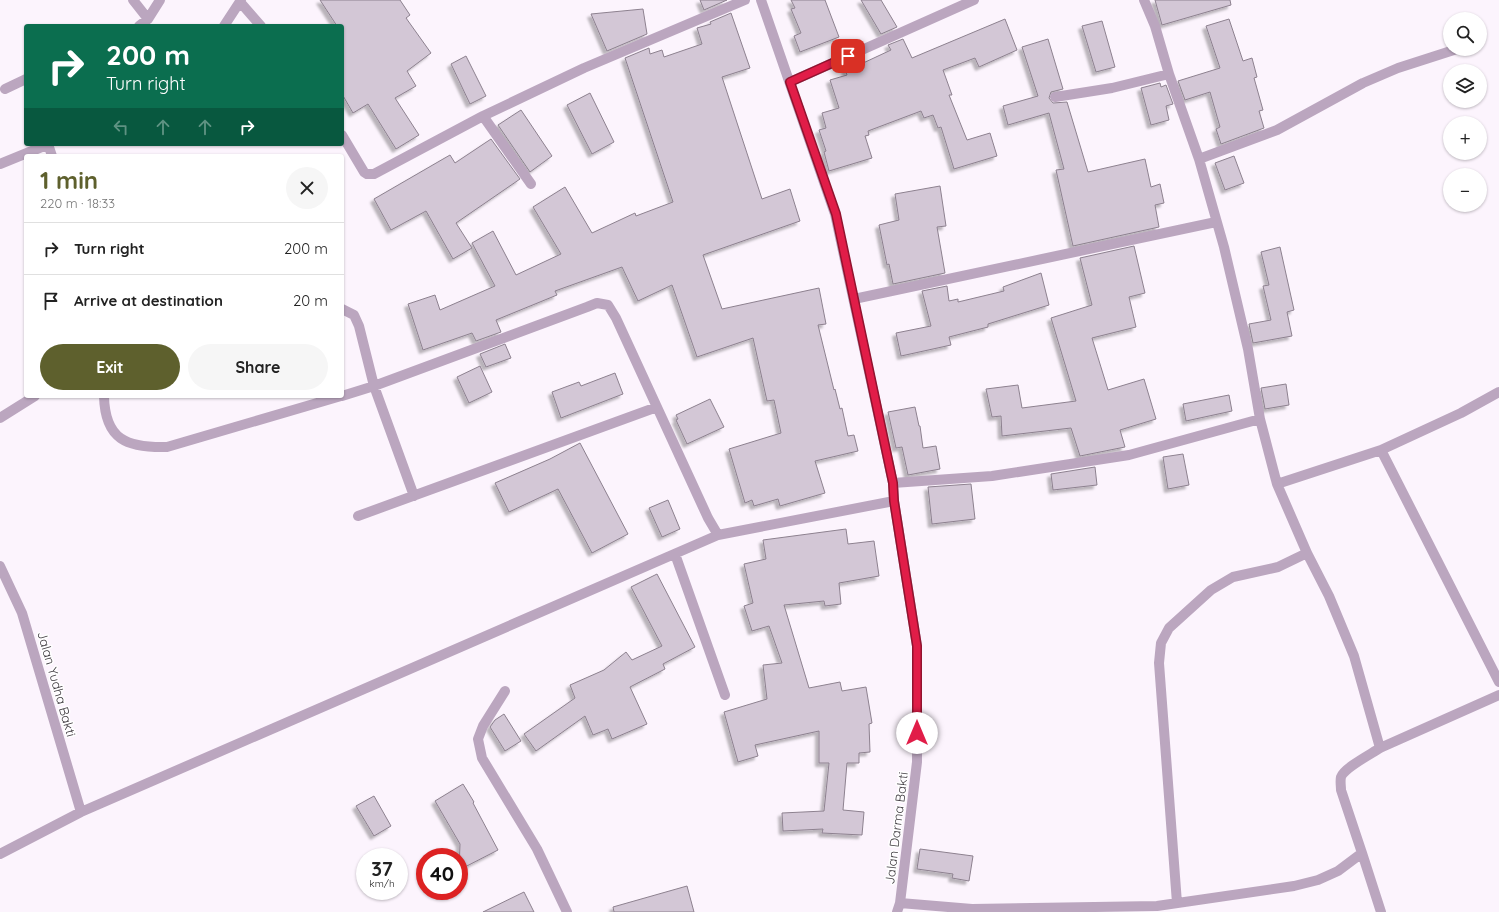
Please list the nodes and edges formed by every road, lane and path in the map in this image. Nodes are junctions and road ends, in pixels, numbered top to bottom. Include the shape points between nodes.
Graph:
1 (133, 0) edge
2 (160, 0) edge
3 (745, 0) edge
4 (760, 0) edge
5 (974, 0) edge
6 (1144, 0) edge
7 (240, 1) edge
8 (148, 19) junction
9 (142, 24) edge
10 (225, 24) edge
11 (258, 24) edge
12 (1443, 54) edge
13 (1169, 74) junction
14 (24, 80) edge
15 (790, 82) junction
16 (5, 89) dead end
17 (1055, 97) dead end
18 (484, 116) junction
19 (344, 138) edge
20 (43, 146) edge
21 (24, 154) edge
22 (24, 154) edge
23 (1199, 159) junction
24 (0, 164) edge
25 (531, 184) dead end
26 (1216, 222) junction
27 (854, 299) junction
28 (344, 309) edge
29 (374, 386) junction
30 (1499, 392) edge
31 (344, 395) edge
32 (32, 398) edge
33 (104, 398) edge
34 (334, 398) edge
35 (656, 407) junction
36 (0, 418) edge
37 (1260, 420) junction
38 (1380, 450) junction
39 (893, 483) junction
40 (1277, 484) junction
41 (414, 496) junction
42 (894, 501) junction
43 (358, 516) dead end
44 (718, 535) junction
45 (1307, 553) junction
46 (674, 554) junction
47 (0, 566) edge
48 (1499, 682) edge
49 (505, 691) dead end
50 (1499, 695) edge
51 (725, 696) dead end
52 (1380, 748) junction
53 (81, 812) junction
54 (1362, 853) junction
55 (0, 854) edge
56 (1177, 903) junction
57 (899, 908) edge
58 (1158, 909) edge
59 (567, 912) edge
60 (1381, 912) edge

1 - 8 street
2 - 8 street
3 - 18 street via 584,68
4 - 15 street, Jalan Darma Bakti
5 - 15 street
6 - 13 street via 1155,26
7 - 10 street
7 - 11 street
8 - 9 street
12 - 23 street via 1363,83 1277,130
13 - 17 street via 1112,88
13 - 23 street
14 - 16 street
15 - 27 street, Jalan Darma Bakti via 836,214
18 - 19 street via 374,174 364,172
18 - 25 street
20 - 22 street
21 - 24 street
23 - 26 street
26 - 27 street
26 - 37 street via 1248,349
27 - 39 street, Jalan Darma Bakti
28 - 29 street via 354,315 359,326
29 - 31 street
29 - 35 street via 597,303 608,305 616,318
29 - 41 street
30 - 38 street via 1461,413
32 - 36 street
33 - 34 street via 104,414 110,428 119,437 149,447 167,446
35 - 41 street
35 - 44 street
37 - 39 street via 1129,455 992,476
37 - 40 street
38 - 40 street
38 - 48 street
39 - 42 street, Jalan Darma Bakti
40 - 45 street
41 - 43 street
42 - 44 street
42 - 57 street, Jalan Darma Bakti via 917,646 916,762
44 - 46 street
45 - 52 street via 1329,596 1354,656
45 - 56 street via 1278,567 1233,577 1211,590 1169,628 1161,643 1159,663
46 - 51 street
46 - 53 street
47 - 53 street, Jalan Yudha Bakti via 22,613
49 - 59 street via 482,726 478,739 482,758 537,849
50 - 52 street
52 - 54 street via 1345,771 1341,777 1341,790
53 - 55 street
54 - 56 street via 1338,872 1318,880 1294,886
54 - 60 street
56 - 58 street
57 - 58 street

